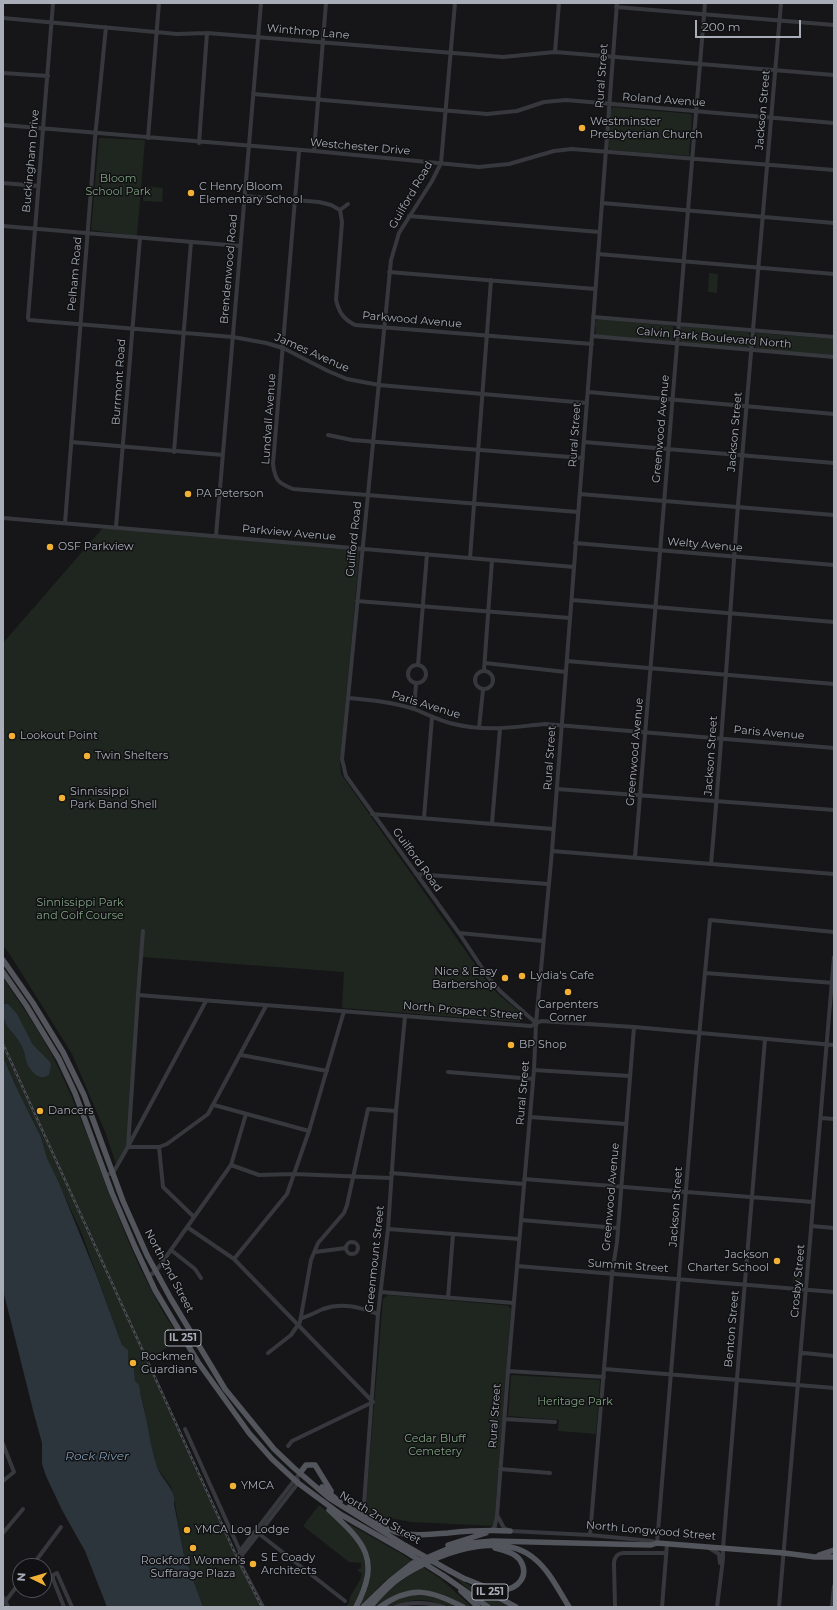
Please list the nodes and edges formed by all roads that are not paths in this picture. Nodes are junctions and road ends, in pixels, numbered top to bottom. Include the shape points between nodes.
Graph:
1 (53, 3) edge
2 (159, 3) edge
3 (261, 3) edge
4 (326, 3) edge
5 (455, 3) edge
6 (559, 3) edge
7 (705, 3) edge
8 (781, 3) edge
9 (617, 5) edge
10 (704, 14) junction
11 (3, 18) edge
12 (780, 20) junction
13 (51, 22) junction
14 (834, 25) edge
15 (106, 27) junction
16 (157, 32) junction
17 (208, 33) junction
18 (257, 37) junction
19 (323, 43) junction
20 (451, 52) junction
21 (556, 52) junction
22 (612, 56) junction
23 (701, 63) junction
24 (776, 69) junction
25 (3, 73) edge
26 (834, 75) edge
27 (48, 76) junction
28 (252, 94) junction
29 (317, 100) junction
30 (609, 104) junction
31 (446, 110) junction
32 (696, 111) junction
33 (773, 118) junction
34 (834, 123) edge
35 (3, 125) edge
36 (42, 129) junction
37 (96, 134) junction
38 (148, 138) junction
39 (199, 143) junction
40 (248, 146) junction
41 (299, 151) junction
42 (314, 151) junction
43 (606, 151) junction
44 (691, 159) junction
45 (441, 163) junction
46 (768, 165) junction
47 (834, 170) edge
48 (3, 183) edge
49 (38, 186) junction
50 (244, 196) junction
51 (294, 199) junction
52 (602, 203) junction
53 (348, 204) dead end
54 (340, 210) junction
55 (687, 211) junction
56 (409, 216) junction
57 (762, 217) junction
58 (834, 223) edge
59 (3, 226) edge
60 (34, 228) junction
61 (599, 232) junction
62 (88, 233) junction
63 (140, 238) junction
64 (191, 242) junction
65 (240, 246) junction
66 (598, 254) junction
67 (684, 261) junction
68 (758, 267) junction
69 (390, 272) junction
70 (834, 274) edge
71 (491, 280) junction
72 (595, 288) junction
73 (593, 317) junction
74 (29, 320) joint
75 (80, 324) junction
76 (678, 324) junction
77 (385, 328) junction
78 (132, 329) junction
79 (753, 331) junction
80 (184, 332) junction
81 (487, 336) junction
82 (592, 336) junction
83 (233, 337) junction
84 (834, 337) edge
85 (592, 344) junction
86 (677, 344) junction
87 (283, 348) junction
88 (752, 350) junction
89 (834, 357) edge
90 (379, 385) junction
91 (588, 392) junction
92 (482, 394) junction
93 (673, 399) junction
94 (587, 403) junction
95 (747, 406) junction
96 (834, 414) edge
97 (328, 435) dead end
98 (70, 442) junction
99 (374, 442) junction
100 (584, 442) junction
101 (123, 446) junction
102 (668, 449) junction
103 (479, 450) junction
104 (174, 452) junction
105 (223, 455) junction
106 (742, 455) junction
107 (583, 458) junction
108 (834, 463) edge
109 (580, 494) junction
110 (368, 495) junction
111 (664, 501) junction
112 (473, 504) junction
113 (738, 507) junction
114 (578, 512) junction
115 (834, 515) edge
116 (3, 518) edge
117 (65, 523) junction
118 (116, 527) junction
119 (216, 536) junction
120 (575, 544) junction
121 (363, 548) junction
122 (660, 550) junction
123 (427, 554) junction
124 (735, 556) junction
125 (470, 558) junction
126 (492, 560) junction
127 (834, 565) edge
128 (574, 567) junction
129 (572, 600) junction
130 (357, 601) junction
131 (422, 607) junction
132 (657, 607) junction
133 (488, 612) junction
134 (730, 614) junction
135 (570, 618) junction
136 (834, 622) edge
137 (567, 661) junction
138 (485, 663) junction
139 (418, 665) junction
140 (484, 670) junction
141 (651, 670) junction
142 (566, 672) junction
143 (726, 676) junction
144 (416, 684) junction
145 (834, 684) edge
146 (483, 690) junction
147 (348, 698) junction
148 (414, 709) junction
149 (432, 717) junction
150 (561, 725) junction
151 (479, 728) junction
152 (500, 729) junction
153 (646, 732) junction
154 (722, 738) junction
155 (834, 748) edge
156 (556, 789) junction
157 (640, 796) junction
158 (717, 801) junction
159 (834, 810) edge
160 (372, 814) junction
161 (424, 818) junction
162 (492, 823) junction
163 (553, 829) junction
164 (552, 851) junction
165 (636, 857) junction
166 (711, 864) junction
167 (416, 874) junction
168 (834, 874) edge
169 (548, 884) junction
170 (143, 930) dead end
171 (834, 932) edge
172 (459, 933) junction
173 (543, 941) junction
174 (834, 957) edge
175 (3, 960) edge
176 (3, 972) edge
177 (705, 973) junction
178 (833, 983) edge
179 (138, 995) junction
180 (206, 1001) junction
181 (266, 1006) junction
182 (344, 1010) junction
183 (405, 1016) junction
184 (536, 1023) junction
185 (634, 1027) junction
186 (700, 1034) junction
187 (765, 1039) junction
188 (827, 1044) junction
189 (834, 1045) edge
190 (241, 1055) junction
191 (327, 1070) junction
192 (534, 1070) junction
193 (448, 1072) dead end
194 (630, 1076) junction
195 (533, 1079) junction
196 (214, 1105) junction
197 (396, 1111) junction
198 (246, 1114) junction
199 (530, 1117) junction
200 (821, 1118) junction
201 (834, 1119) edge
202 (626, 1124) junction
203 (309, 1131) junction
204 (128, 1147) junction
205 (159, 1147) junction
206 (231, 1166) junction
207 (113, 1173) junction
208 (391, 1173) junction
209 (105, 1174) junction
210 (294, 1174) junction
211 (353, 1176) junction
212 (391, 1178) junction
213 (524, 1182) junction
214 (621, 1186) junction
215 (686, 1192) junction
216 (752, 1197) junction
217 (813, 1202) junction
218 (194, 1217) junction
219 (521, 1220) junction
220 (811, 1226) junction
221 (187, 1227) junction
222 (388, 1228) junction
223 (617, 1228) junction
224 (834, 1228) edge
225 (453, 1234) junction
226 (519, 1238) junction
227 (346, 1248) dead end
228 (171, 1250) junction
229 (315, 1252) junction
230 (234, 1259) junction
231 (517, 1266) junction
232 (156, 1271) junction
233 (612, 1274) junction
234 (149, 1276) junction
235 (201, 1278) dead end
236 (680, 1278) junction
237 (744, 1284) junction
238 (805, 1289) junction
239 (381, 1292) junction
240 (834, 1292) edge
241 (448, 1298) junction
242 (514, 1303) junction
243 (378, 1314) junction
244 (302, 1318) junction
245 (298, 1325) junction
246 (268, 1353) dead end
247 (801, 1354) junction
248 (834, 1356) edge
249 (605, 1369) junction
250 (508, 1371) junction
251 (672, 1375) junction
252 (604, 1377) junction
253 (736, 1381) junction
254 (798, 1385) junction
255 (834, 1388) edge
256 (373, 1402) junction
257 (504, 1419) junction
258 (555, 1422) dead end
259 (185, 1429) dead end
260 (3, 1444) edge
261 (288, 1446) dead end
262 (500, 1469) junction
263 (550, 1473) dead end
264 (298, 1478) junction
265 (3, 1481) edge
266 (305, 1488) junction
267 (364, 1504) dead end
268 (351, 1508) junction
269 (23, 1509) dead end
270 (497, 1515) junction
271 (61, 1527) dead end
272 (255, 1530) junction
273 (492, 1530) junction
274 (510, 1531) junction
275 (3, 1533) edge
276 (260, 1534) junction
277 (590, 1535) junction
278 (657, 1543) junction
279 (667, 1544) junction
280 (484, 1546) junction
281 (707, 1547) junction
282 (405, 1548) junction
283 (722, 1548) junction
284 (240, 1550) junction
285 (834, 1550) edge
286 (784, 1553) junction
287 (666, 1554) junction
288 (790, 1554) junction
289 (834, 1557) edge
290 (38, 1558) edge
291 (410, 1565) junction
292 (242, 1567) junction
293 (721, 1571) junction
294 (444, 1576) junction
295 (463, 1578) junction
296 (834, 1586) edge
297 (12, 1592) edge
298 (3, 1596) edge
299 (345, 1601) dead end
300 (4, 1602) edge
301 (8, 1607) edge
302 (64, 1607) edge
303 (72, 1607) edge
304 (263, 1607) edge
305 (356, 1607) edge
306 (363, 1607) edge
307 (370, 1607) edge
308 (380, 1607) edge
309 (395, 1607) edge
310 (444, 1607) edge
311 (463, 1607) edge
312 (478, 1607) edge
313 (488, 1607) edge
314 (516, 1607) edge
315 (569, 1607) edge
316 (615, 1607) edge
317 (662, 1607) edge
318 (717, 1607) edge
319 (779, 1607) edge
320 (832, 1607) edge

1 - 13 street, Buckingham Drive
2 - 16 street
3 - 18 street, Brendenwood Road
4 - 19 street
5 - 20 street, Guilford Road
6 - 21 street
7 - 10 street, Greenwood Avenue
8 - 12 street, Jackson Street
9 - 10 street
9 - 22 street, Rural Street
10 - 12 street
10 - 23 street, Greenwood Avenue
11 - 13 street, Winthrop Lane
12 - 14 street
12 - 24 street, Jackson Street
13 - 15 street, Winthrop Lane
13 - 27 street, Buckingham Drive
15 - 16 street, Winthrop Lane
15 - 37 street, Pelham Road
16 - 17 street, Winthrop Lane
16 - 38 street
17 - 18 street, Winthrop Lane
17 - 39 street
18 - 19 street, Winthrop Lane
18 - 28 street, Brendenwood Road
19 - 20 street, Winthrop Lane
19 - 29 street
20 - 21 street, Winthrop Lane via 502,57
20 - 31 street, Guilford Road
21 - 22 street, Winthrop Lane
22 - 23 street, Winthrop Lane
22 - 30 street, Rural Street
23 - 24 street, Winthrop Lane
23 - 32 street, Greenwood Avenue
24 - 26 street, Winthrop Lane
24 - 33 street, Jackson Street
25 - 27 street
27 - 36 street, Buckingham Drive
28 - 29 street, Roland Avenue
28 - 40 street, Brendenwood Road
29 - 31 street, Roland Avenue
29 - 42 street
30 - 31 street, Roland Avenue via 566,100 544,102 517,111 487,114
30 - 32 street, Roland Avenue
30 - 43 street, Rural Street
31 - 45 street, Guilford Road
32 - 33 street, Roland Avenue
32 - 44 street, Greenwood Avenue
33 - 34 street, Roland Avenue
33 - 46 street, Jackson Street
35 - 36 street, Westchester Drive
36 - 37 street, Westchester Drive
36 - 49 street, Buckingham Drive
37 - 38 street, Westchester Drive
37 - 62 street, Pelham Road
38 - 39 street, Westchester Drive
39 - 40 street, Westchester Drive
40 - 41 street, Westchester Drive
40 - 50 street, Brendenwood Road
41 - 42 street, Westchester Drive
41 - 51 street, Lundvall Avenue
42 - 45 street, Westchester Drive
43 - 44 street, Westchester Drive
43 - 45 street, Westchester Drive via 554,151 494,166
43 - 52 street, Rural Street
44 - 46 street, Westchester Drive
44 - 55 street, Greenwood Avenue
45 - 56 street, Guilford Road
46 - 47 street, Westchester Drive
46 - 57 street, Jackson Street
48 - 49 street
49 - 60 street, Buckingham Drive
50 - 51 street
50 - 65 street, Brendenwood Road
51 - 54 street via 331,204
51 - 87 street, Lundvall Avenue
52 - 55 street
52 - 61 street, Rural Street
53 - 54 street
54 - 77 street, Parkwood Avenue via 342,222 336,300 338,309 342,316 355,324
55 - 57 street
55 - 67 street, Greenwood Avenue
56 - 61 street
56 - 69 street, Guilford Road via 393,250
57 - 58 street
57 - 68 street, Jackson Street
59 - 60 street
60 - 62 street
60 - 74 street, Buckingham Drive
61 - 66 street, Rural Street
62 - 63 street
62 - 75 street, Pelham Road
63 - 64 street
63 - 78 street, Burrmont Road
64 - 65 street
64 - 80 street
65 - 83 street, Brendenwood Road
66 - 67 street
66 - 72 street, Rural Street
67 - 68 street
67 - 76 street, Greenwood Avenue
68 - 70 street
68 - 79 street, Jackson Street
69 - 71 street
69 - 77 street, Guilford Road
71 - 72 street
71 - 81 street
72 - 73 street, Rural Street
73 - 76 street, Calvin Park Boulevard North
73 - 82 street, Rural Street
74 - 75 street, James Avenue
75 - 78 street, James Avenue
75 - 98 street, Pelham Road
76 - 79 street, Calvin Park Boulevard North
76 - 86 street, Greenwood Avenue
77 - 81 street, Parkwood Avenue
77 - 90 street, Guilford Road
78 - 80 street, James Avenue
78 - 101 street, Burrmont Road
79 - 84 street, Calvin Park Boulevard North
79 - 88 street, Jackson Street
80 - 83 street, James Avenue
80 - 104 street
81 - 85 street, Parkwood Avenue
81 - 92 street
82 - 85 street, Rural Street
82 - 86 street, Calvin Park Boulevard North
83 - 87 street, James Avenue
83 - 105 street, Brendenwood Road
85 - 91 street, Rural Street
86 - 88 street, Calvin Park Boulevard North
86 - 93 street, Greenwood Avenue
87 - 90 street, James Avenue via 347,379
87 - 110 street, Lundvall Avenue via 273,464 277,480 293,489
88 - 89 street, Calvin Park Boulevard North
88 - 95 street, Jackson Street
90 - 92 street, James Avenue
90 - 99 street, Guilford Road
91 - 93 street
91 - 94 street, Rural Street
92 - 94 street, James Avenue
92 - 103 street
93 - 95 street
93 - 102 street, Greenwood Avenue
94 - 100 street, Rural Street
95 - 96 street
95 - 106 street, Jackson Street
97 - 99 street
98 - 101 street
98 - 117 street, Pelham Road
99 - 103 street
99 - 110 street, Guilford Road
100 - 102 street
100 - 107 street, Rural Street
101 - 104 street
101 - 118 street, Burrmont Road
102 - 106 street
102 - 111 street, Greenwood Avenue
103 - 107 street
103 - 112 street
104 - 105 street
105 - 119 street, Brendenwood Road
106 - 108 street
106 - 113 street, Jackson Street
107 - 109 street, Rural Street
109 - 111 street
109 - 114 street, Rural Street
110 - 112 street, Lundvall Avenue
110 - 121 street, Guilford Road
111 - 113 street
111 - 122 street, Greenwood Avenue
112 - 114 street, Lundvall Avenue
112 - 125 street
113 - 115 street
113 - 124 street, Jackson Street
114 - 120 street, Rural Street
116 - 117 street, Parkview Avenue
117 - 118 street, Parkview Avenue
118 - 119 street, Parkview Avenue
119 - 121 street, Parkview Avenue
120 - 122 street, Welty Avenue
120 - 128 street, Rural Street
121 - 123 street, Parkview Avenue
121 - 130 street, Guilford Road
122 - 124 street, Welty Avenue
122 - 132 street, Greenwood Avenue
123 - 125 street, Parkview Avenue
123 - 131 street
124 - 127 street, Welty Avenue
124 - 134 street, Jackson Street
125 - 126 street, Parkview Avenue
126 - 128 street, Parkview Avenue
126 - 133 street
128 - 129 street, Rural Street
129 - 132 street
129 - 135 street, Rural Street
130 - 131 street
130 - 147 street, Guilford Road
131 - 133 street
131 - 139 street
132 - 134 street
132 - 141 street, Greenwood Avenue
133 - 135 street
133 - 138 street
134 - 136 street
134 - 143 street, Jackson Street
135 - 137 street, Rural Street
137 - 141 street
137 - 142 street, Rural Street
138 - 140 street
138 - 142 street
139 - 144 street via 411,668 408,673 410,680
139 - 144 street via 424,668 427,675 424,681
140 - 146 street via 477,674 474,680
140 - 146 street via 490,674 493,681 490,687
141 - 143 street
141 - 153 street, Greenwood Avenue
142 - 150 street, Rural Street
143 - 145 street
143 - 154 street, Jackson Street
144 - 148 street
146 - 151 street
147 - 148 street, Paris Avenue
147 - 160 street, Guilford Road via 343,769
148 - 149 street, Paris Avenue
149 - 151 street, Paris Avenue via 453,724
149 - 161 street
150 - 152 street, Paris Avenue via 545,724
150 - 153 street, Paris Avenue
150 - 156 street, Rural Street
151 - 152 street, Paris Avenue
152 - 162 street
153 - 154 street, Paris Avenue
153 - 157 street, Greenwood Avenue
154 - 155 street, Paris Avenue
154 - 158 street, Jackson Street
156 - 157 street
156 - 163 street, Rural Street
157 - 158 street
157 - 165 street, Greenwood Avenue
158 - 159 street
158 - 166 street, Jackson Street
160 - 161 street
160 - 167 street, Guilford Road
161 - 162 street
162 - 163 street
163 - 164 street, Rural Street
164 - 165 street
164 - 169 street, Rural Street
165 - 166 street
166 - 168 street
167 - 169 street
167 - 172 street, Guilford Road
169 - 173 street, Rural Street
170 - 179 street
171 - 177 street, Jackson Street via 710,920
172 - 173 street
172 - 184 street, Guilford Road via 495,986
173 - 184 street, Rural Street
174 - 178 street, Crosby Street
175 - 207 main road, North 2nd Street / IL 251 via 63,1052 84,1095
176 - 209 main road, North 2nd Street / IL 251 via 26,1005 75,1093
177 - 178 street
177 - 186 street, Jackson Street
178 - 188 street, Crosby Street
179 - 180 street, North Prospect Street
179 - 204 street
180 - 181 street, North Prospect Street
180 - 204 street
181 - 182 street, North Prospect Street
181 - 190 street
182 - 183 street, North Prospect Street
182 - 191 street
183 - 184 street, North Prospect Street via 531,1026
183 - 197 street, Greenmount Street
184 - 185 street, North Prospect Street via 541,1021
184 - 192 street, Rural Street
185 - 186 street, North Prospect Street
185 - 194 street, Greenwood Avenue
186 - 187 street, North Prospect Street
186 - 215 street, Jackson Street
187 - 188 street, North Prospect Street
187 - 216 street, Benton Street
188 - 189 street, North Prospect Street
188 - 200 street, Crosby Street
190 - 191 street
190 - 196 street
191 - 203 street
192 - 194 street
192 - 195 street, Rural Street
193 - 195 street
194 - 202 street, Greenwood Avenue
195 - 199 street, Rural Street
196 - 198 street
196 - 205 street via 208,1114
197 - 208 street, Greenmount Street
197 - 211 street via 368,1109
198 - 203 street
198 - 206 street
199 - 202 street
199 - 213 street, Rural Street
200 - 201 street
200 - 217 street, Crosby Street
202 - 214 street, Greenwood Avenue
203 - 210 street
204 - 205 street
204 - 207 street
205 - 218 street via 163,1187
206 - 210 street via 259,1175
206 - 218 street
207 - 209 street
207 - 232 main road, North 2nd Street / IL 251
208 - 212 street, Greenmount Street
208 - 213 street
209 - 234 main road, North 2nd Street / IL 251
210 - 211 street
210 - 230 street via 287,1194
211 - 212 street
211 - 229 street via 344,1213 324,1234
212 - 222 street, Greenmount Street
213 - 214 street
213 - 219 street, Rural Street
214 - 215 street
214 - 223 street, Greenwood Avenue
215 - 216 street
215 - 236 street, Jackson Street
216 - 217 street
216 - 237 street, Benton Street
217 - 220 street, Crosby Street
218 - 221 street
219 - 223 street
219 - 226 street, Rural Street
220 - 224 street
220 - 238 street, Crosby Street
221 - 228 street
221 - 230 street
222 - 225 street
222 - 239 street, Greenmount Street
223 - 233 street, Greenwood Avenue
225 - 226 street
225 - 241 street
226 - 231 street, Rural Street
227 - 229 street
228 - 232 street
228 - 235 street via 195,1269
229 - 244 street via 310,1267
230 - 245 street
231 - 233 street, Summit Street
231 - 242 street, Rural Street
232 - 234 street
232 - 264 main road, North 2nd Street / IL 251 via 225,1389 274,1449 294,1468
233 - 236 street, Summit Street
233 - 249 street, Greenwood Avenue
234 - 264 main road, North 2nd Street / IL 251 via 176,1326 220,1393 272,1460
236 - 237 street, Summit Street
236 - 251 street, Jackson Street
237 - 238 street, Summit Street
237 - 253 street, Benton Street
238 - 240 street, Summit Street
238 - 247 street, Crosby Street
239 - 241 street
239 - 243 street, Greenmount Street
241 - 242 street
242 - 250 street, Rural Street
243 - 244 street via 358,1306 342,1305 331,1306
243 - 256 street, Greenmount Street
244 - 245 street
245 - 246 street via 291,1335
245 - 256 street
247 - 248 street
247 - 254 street, Crosby Street
249 - 251 street
249 - 252 street, Greenwood Avenue
250 - 252 street
250 - 257 street, Rural Street
251 - 253 street
251 - 278 street, Jackson Street
252 - 277 street, Greenwood Avenue
253 - 254 street
253 - 283 street, Benton Street
254 - 255 street
254 - 286 street, Crosby Street
256 - 261 street via 292,1441
256 - 267 street, Greenmount Street
257 - 258 street
257 - 262 street, Rural Street
259 - 284 street
260 - 265 street via 14,1470 13,1474
262 - 263 street
262 - 270 street, Rural Street
264 - 266 main road, North 2nd Street / IL 251
264 - 268 main road via 308,1477
264 - 268 main road via 306,1466 315,1465 328,1488
264 - 272 street
264 - 276 street
264 - 282 main road, North 2nd Street / IL 251
266 - 282 main road, North 2nd Street / IL 251 via 340,1514
266 - 305 main road via 357,1537 364,1549 368,1568 367,1578
268 - 273 main road via 384,1528 397,1532 424,1535
269 - 275 street
270 - 273 street, Rural Street
270 - 274 street via 504,1528
271 - 290 street
272 - 276 street
272 - 284 street
273 - 274 main road
273 - 291 main road via 430,1552
274 - 277 street, North Longwood Street
276 - 292 street via 242,1555
276 - 299 street
277 - 278 street, North Longwood Street
278 - 279 main road, North Longwood Street
278 - 291 main road via 470,1543 452,1547
279 - 281 main road, North Longwood Street
279 - 287 street
280 - 295 main road via 510,1552 520,1560 524,1570 522,1580 517,1586 497,1590
280 - 307 main road via 460,1549 415,1568 399,1578
280 - 315 main road via 510,1547 535,1559 545,1569
281 - 283 main road, North Longwood Street
281 - 293 street, Benton Street via 719,1554
282 - 294 main road, North 2nd Street / IL 251, bridge
282 - 295 main road, North 2nd Street / IL 251, bridge
283 - 286 main road, North Longwood Street
283 - 293 street, Benton Street
284 - 292 street
285 - 288 main road, North Longwood Street via 823,1554
286 - 288 main road, North Longwood Street
286 - 319 street, Crosby Street
287 - 316 street via 621,1553 615,1557
287 - 317 street
288 - 289 main road, North Longwood Street
291 - 306 main road
292 - 304 street
293 - 318 street, Benton Street
294 - 312 main road, North 2nd Street / IL 251
294 - 313 main road
295 - 314 main road, North 2nd Street / IL 251
296 - 320 street
297 - 300 street
298 - 300 street
300 - 301 street
302 - 303 street via 53,1574 57,1573
308 - 311 main road via 407,1593 419,1592 447,1598
309 - 310 street via 412,1602

